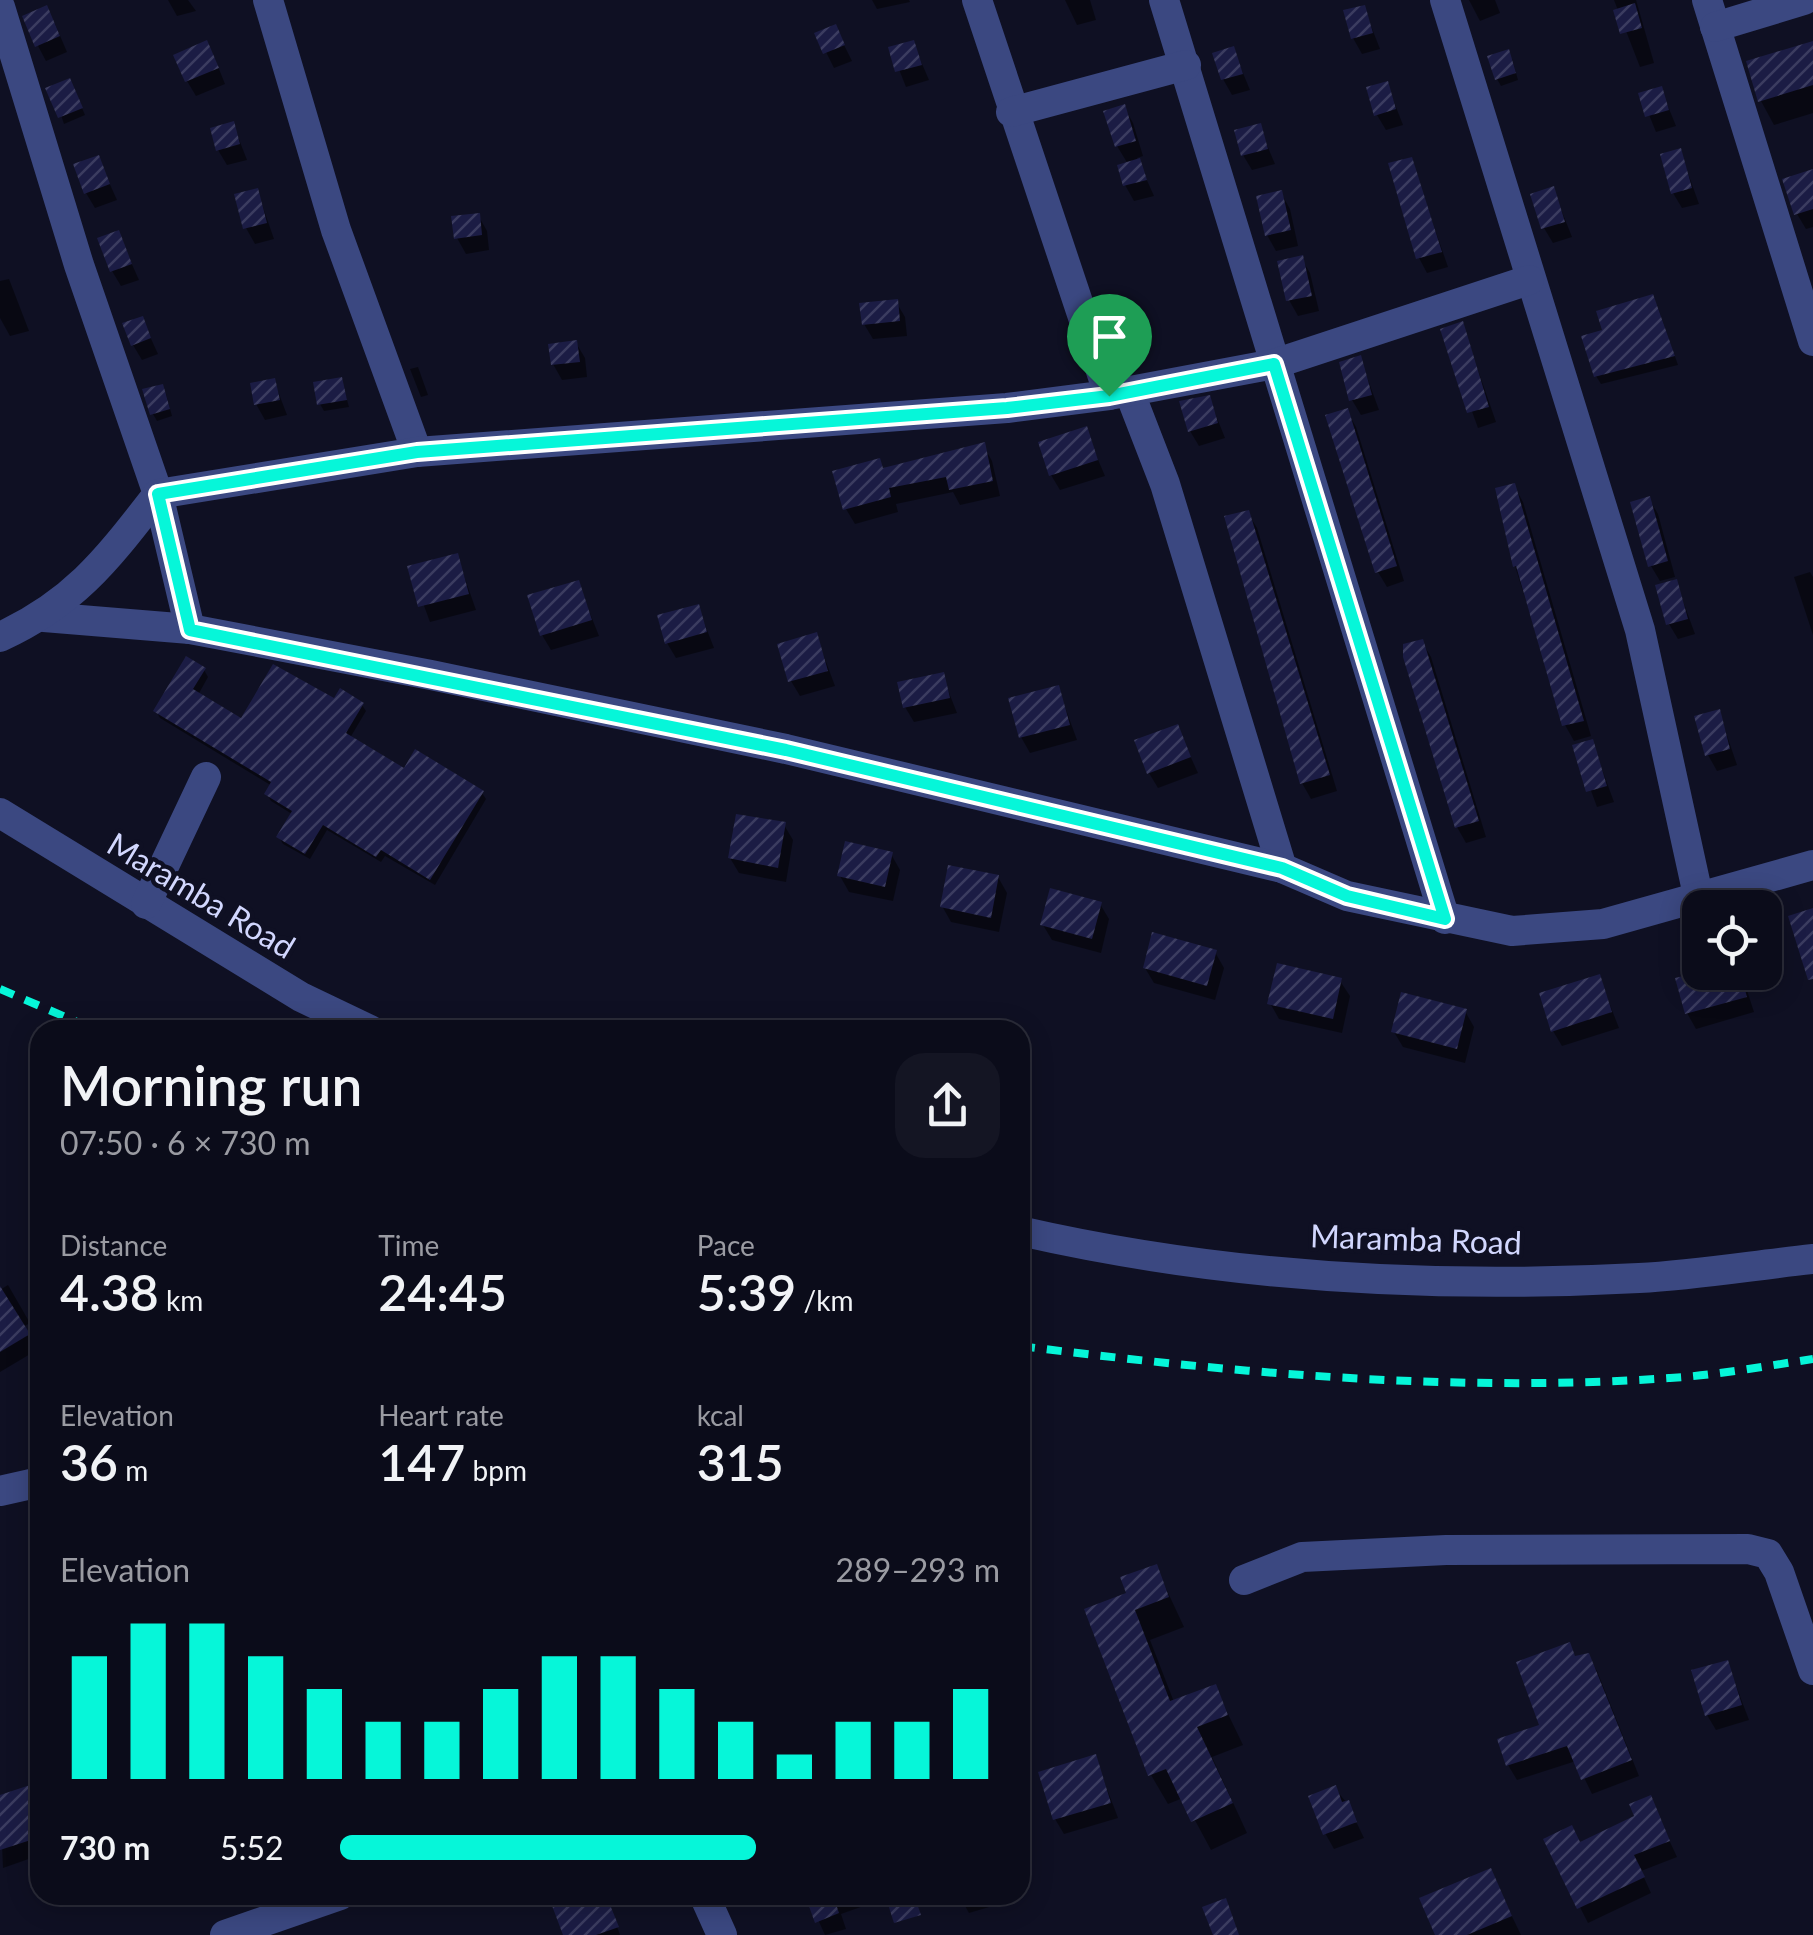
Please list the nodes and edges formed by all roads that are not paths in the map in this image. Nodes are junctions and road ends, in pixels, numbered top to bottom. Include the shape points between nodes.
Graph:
1 (268, 0) edge
2 (977, 0) edge
3 (1164, 0) edge
4 (1445, 0) edge
5 (1804, 0) edge
6 (0, 7) edge
7 (1711, 14) edge
8 (1186, 66) junction
9 (1011, 112) junction
10 (1529, 280) junction
11 (1813, 341) edge
12 (1274, 364) junction
13 (1119, 393) junction
14 (417, 452) junction
15 (158, 494) junction
16 (44, 617) junction
17 (190, 630) junction
18 (0, 637) edge
19 (206, 777) dead end
20 (0, 813) edge
21 (1813, 865) edge
22 (1282, 868) junction
23 (1697, 890) edge
24 (1717, 890) edge
25 (1682, 900) edge
26 (146, 904) junction
27 (1445, 919) junction
28 (349, 1020) edge
29 (1030, 1233) edge
30 (1813, 1259) edge
31 (30, 1484) edge
32 (0, 1491) edge
33 (1244, 1580) dead end
34 (1813, 1670) edge
35 (311, 1905) edge
36 (708, 1905) edge
37 (225, 1935) edge
38 (722, 1935) edge

1 - 14 street via 336,230
2 - 9 street
3 - 8 street
4 - 10 street
5 - 7 street
6 - 15 street
7 - 11 street
8 - 9 street
8 - 12 street
9 - 13 street
10 - 12 street
10 - 23 street via 1640,630
12 - 13 street
12 - 27 street
13 - 14 street via 1007,408
13 - 22 street via 1165,484
14 - 15 street
15 - 16 street via 103,564
15 - 17 street
16 - 17 street
16 - 18 street
17 - 22 street via 786,750
19 - 26 street
20 - 26 street, Maramba Road
21 - 24 street
22 - 27 street via 1347,896
25 - 27 street via 1602,924 1512,931
26 - 28 street, Maramba Road
29 - 30 street, Maramba Road via 1367,1281 1640,1278
31 - 32 street
33 - 34 street via 1302,1558 1446,1550 1748,1550 1768,1554 1779,1572
35 - 37 street
36 - 38 street

